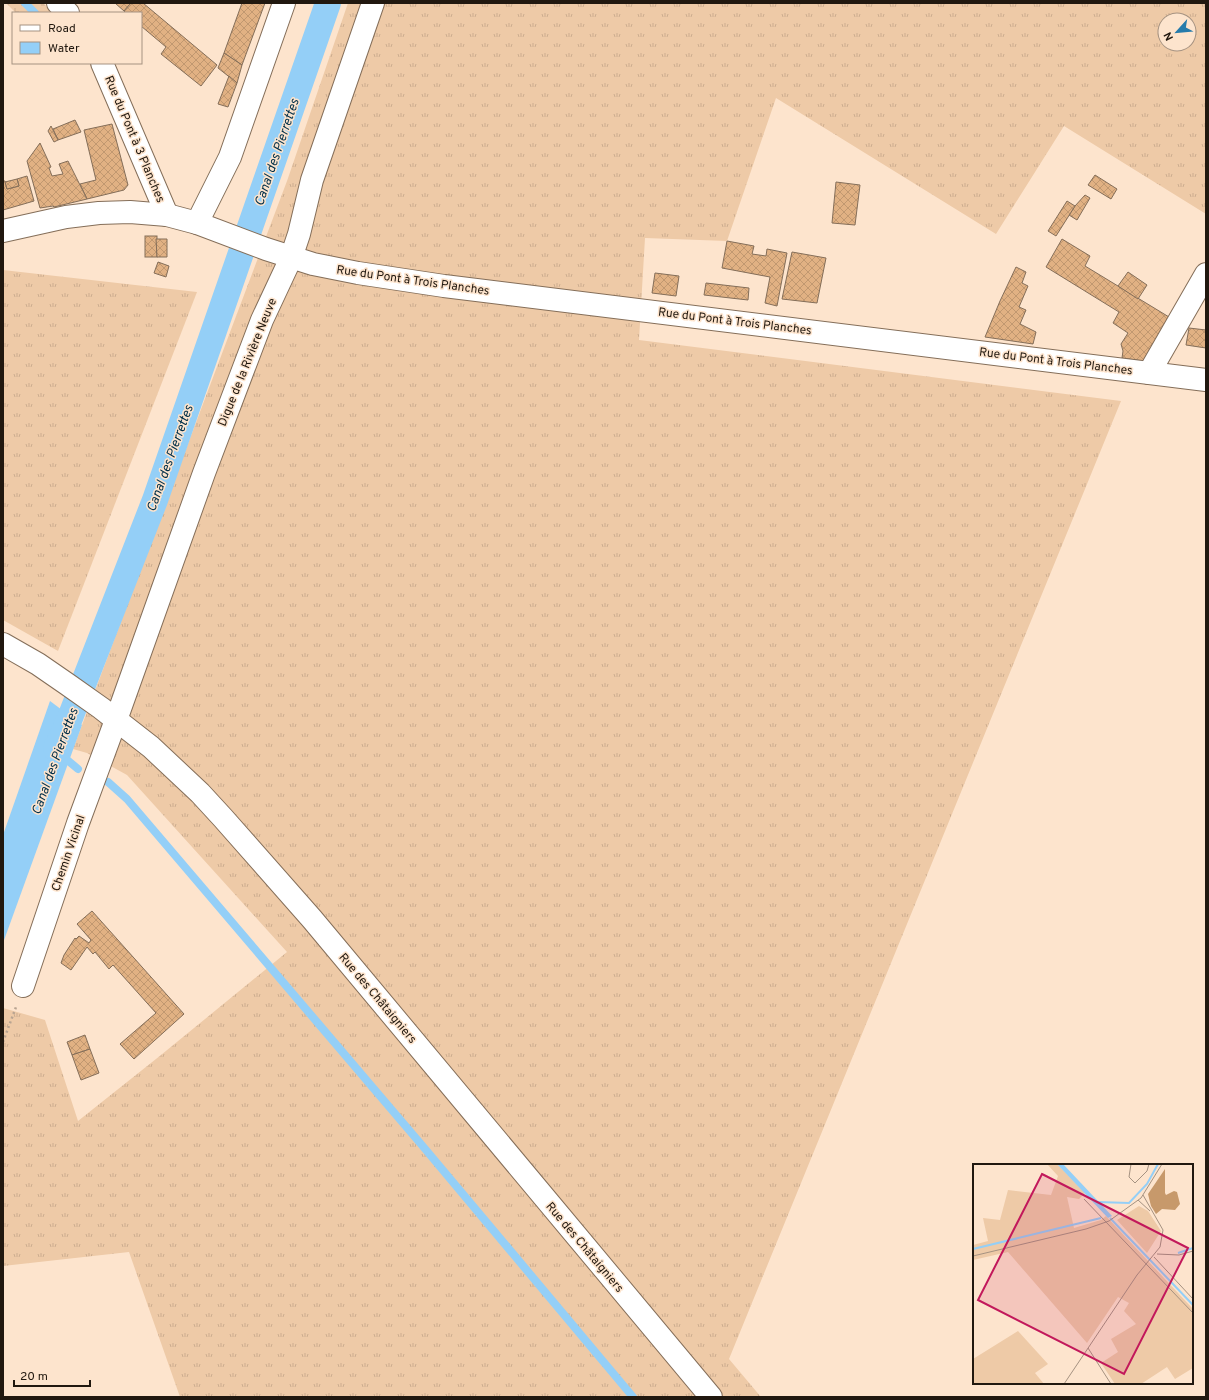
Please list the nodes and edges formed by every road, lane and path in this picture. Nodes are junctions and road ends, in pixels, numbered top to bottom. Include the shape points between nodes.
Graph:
1 (58, 3) edge
2 (284, 3) edge
3 (373, 3) edge
4 (67, 12) edge
5 (102, 64) edge
6 (167, 215) junction
7 (197, 223) junction
8 (3, 231) edge
9 (291, 258) junction
10 (1206, 274) edge
11 (1149, 373) junction
12 (1206, 380) edge
13 (3, 644) edge
14 (108, 714) junction
15 (23, 986) joint
16 (3, 1042) edge
17 (710, 1397) edge

1 - 4 street
2 - 7 street via 230,158
3 - 9 street, Digue de la Rivière Neuve via 312,180
5 - 6 street, Rue du Pont à 3 Planches
6 - 7 street
6 - 8 street via 99,213 66,217
7 - 9 street, Rue du Pont à Trois Planches
9 - 11 street, Rue du Pont à Trois Planches via 336,269 405,280
9 - 14 street, Digue de la Rivière Neuve via 256,334
10 - 11 street
11 - 12 street, Rue du Pont à Trois Planches
13 - 14 street, Rue des Châtaigniers via 38,664
14 - 15 street, Chemin Vicinal via 78,823
14 - 17 street, Rue des Châtaigniers via 150,747 200,793 247,844
15 - 16 path

